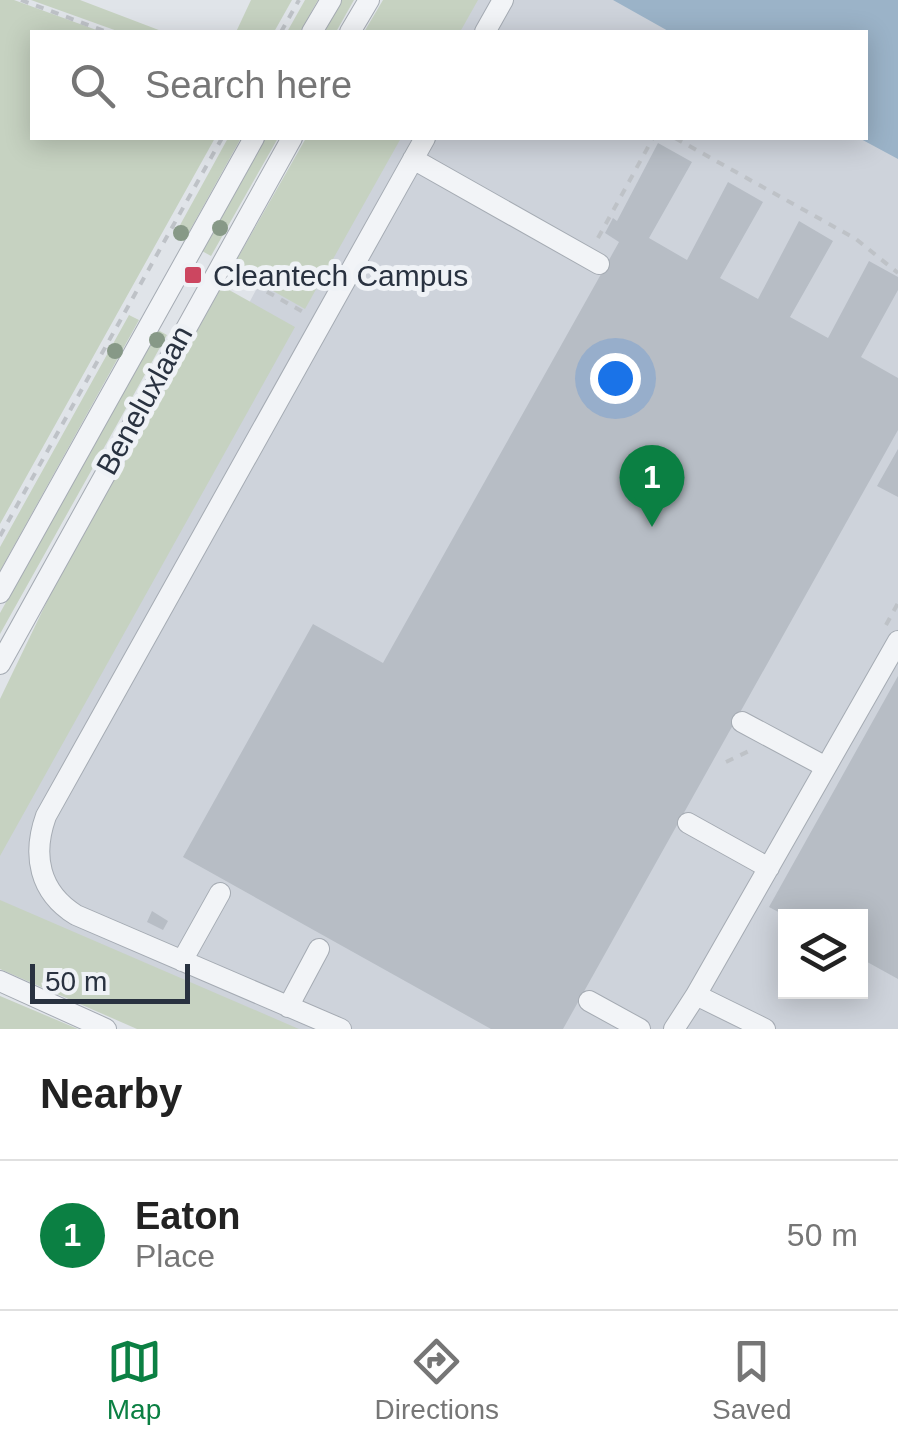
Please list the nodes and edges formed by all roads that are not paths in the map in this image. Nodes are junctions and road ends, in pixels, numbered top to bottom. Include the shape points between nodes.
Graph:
1 (330, 0) edge
2 (369, 0) edge
3 (503, 0) edge
4 (313, 30) edge
5 (351, 30) edge
6 (486, 30) edge
7 (253, 140) edge
8 (291, 140) edge
9 (424, 140) edge
10 (413, 159) junction
11 (604, 256) road end
12 (0, 593) edge
13 (898, 641) edge
14 (0, 664) edge
15 (742, 722) dead end
16 (826, 767) junction
17 (688, 823) dead end
18 (769, 868) junction
19 (220, 893) dead end
20 (318, 949) dead end
21 (182, 961) junction
22 (0, 981) edge
23 (696, 994) junction
24 (589, 1001) dead end
25 (288, 1006) junction
26 (106, 1029) edge
27 (341, 1029) edge
28 (640, 1029) edge
29 (674, 1029) edge
30 (766, 1029) edge

1 - 4 street
2 - 5 street
3 - 6 street
7 - 12 street
8 - 14 street, Beneluxlaan
9 - 10 street
10 - 11 street
10 - 21 street via 40,832 39,864 62,906
13 - 16 street
15 - 16 street
16 - 18 street
17 - 18 street
18 - 23 street
19 - 21 street
20 - 25 street
21 - 25 street
22 - 26 street
23 - 29 street
23 - 30 street
24 - 28 street
25 - 27 street

